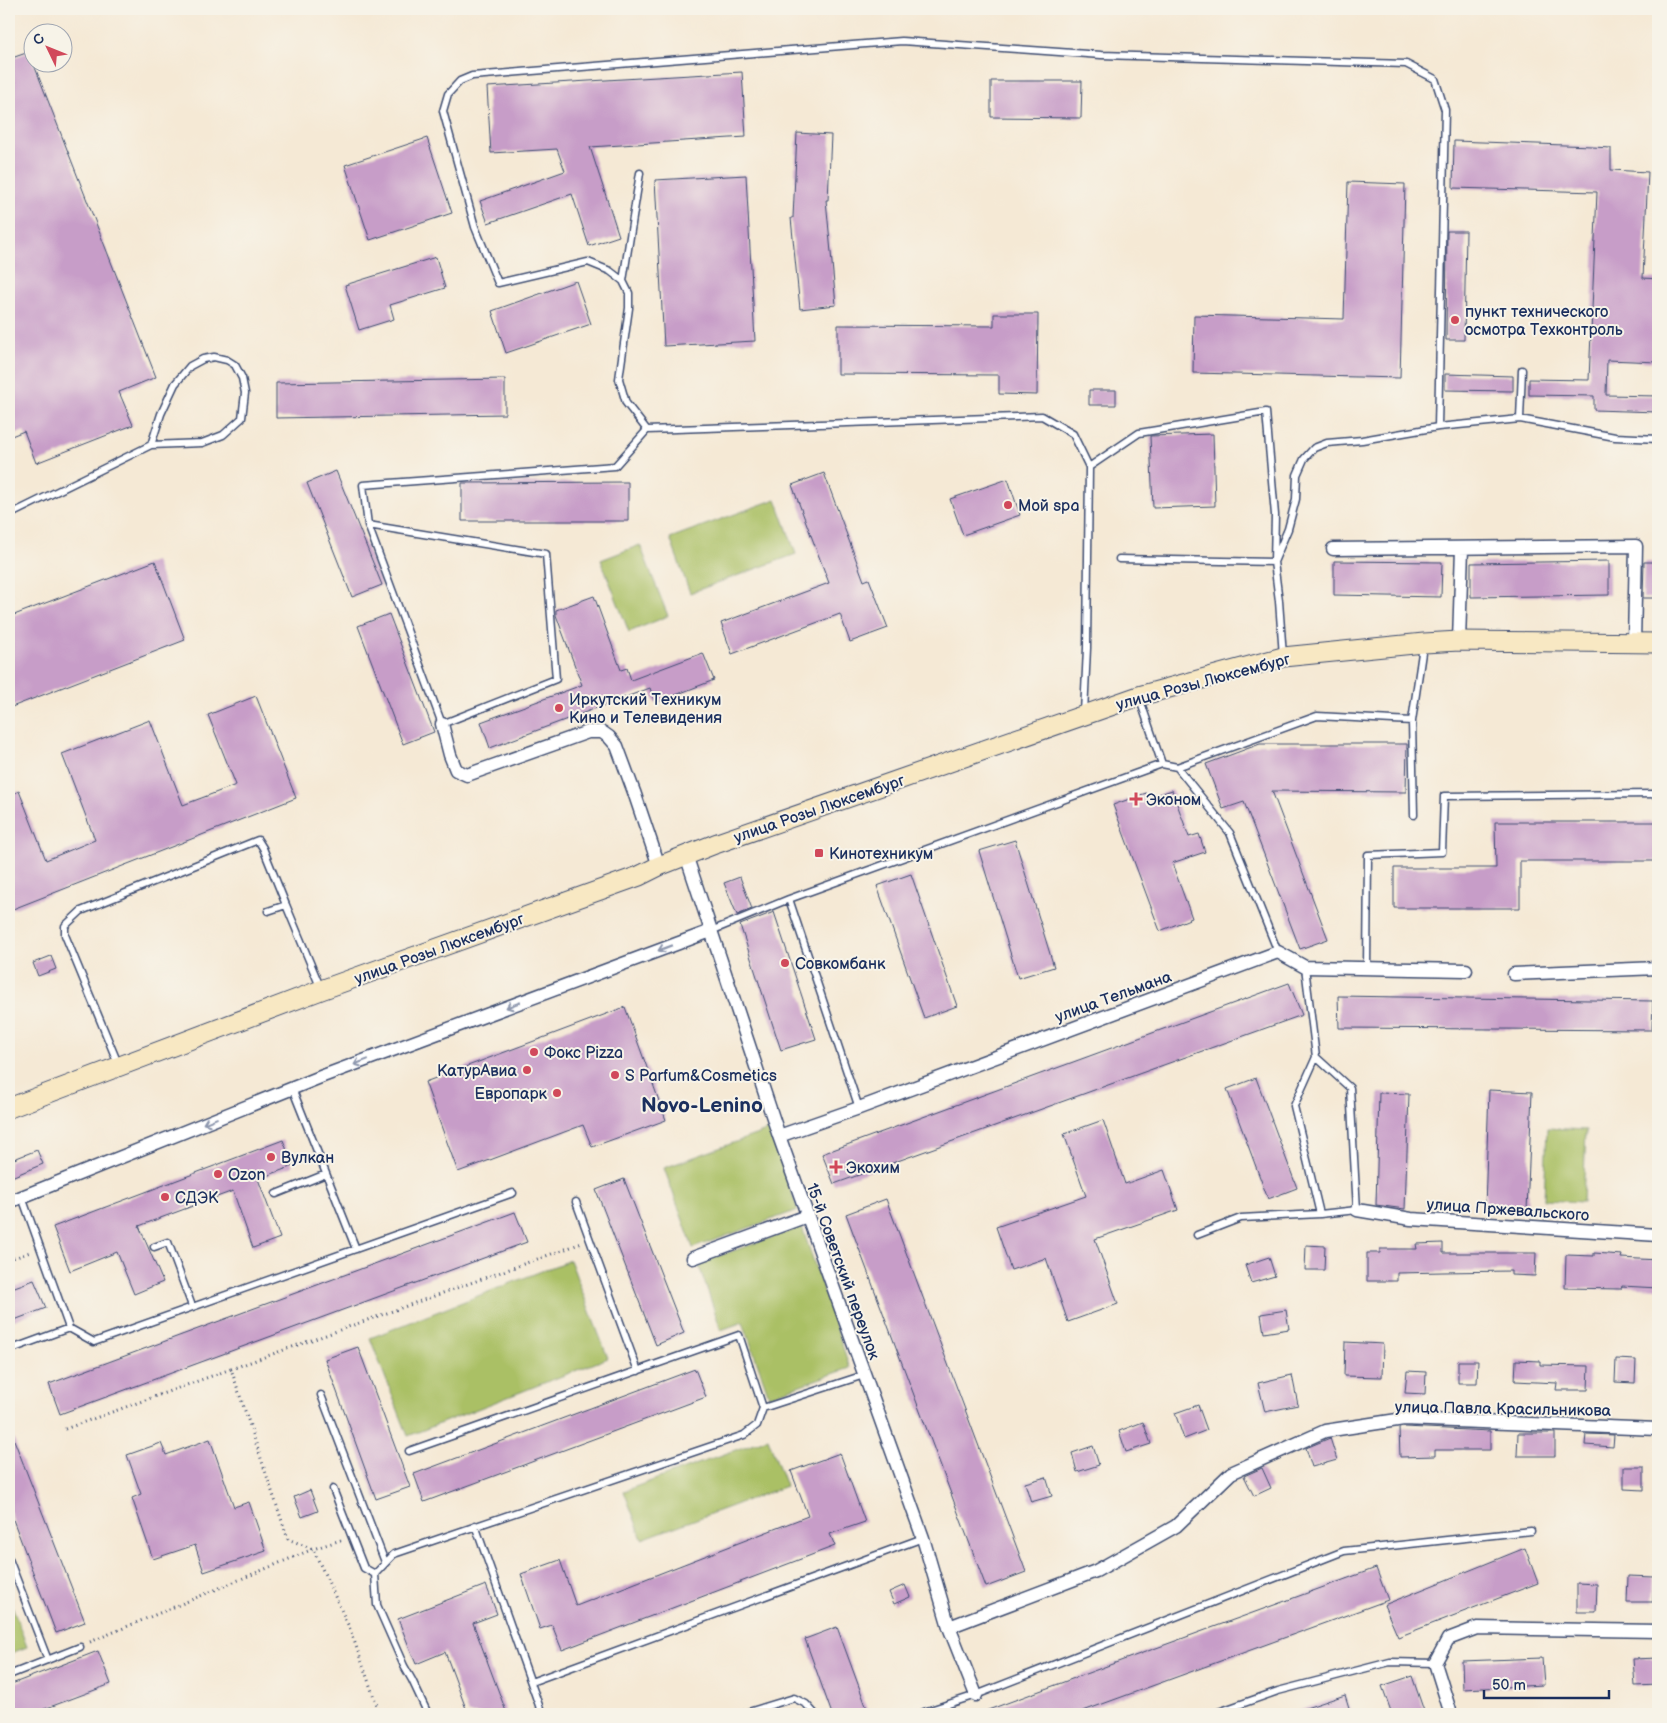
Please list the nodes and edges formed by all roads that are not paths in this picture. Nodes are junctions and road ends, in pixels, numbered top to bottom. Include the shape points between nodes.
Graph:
1 (640, 173) dead end
2 (622, 281) junction
3 (1522, 370) dead end
4 (1520, 419) junction
5 (1438, 428) junction
6 (647, 430) junction
7 (1658, 438) edge
8 (151, 445) junction
9 (1089, 467) junction
10 (9, 515) edge
11 (368, 524) junction
12 (1462, 548) junction
13 (1333, 550) dead end
14 (1119, 559) dead end
15 (1274, 562) junction
16 (1459, 641) junction
17 (1424, 642) junction
18 (1634, 643) junction
19 (1658, 643) edge
20 (1283, 658) junction
21 (1139, 696) junction
22 (1084, 714) junction
23 (1412, 721) junction
24 (442, 724) junction
25 (1162, 764) junction
26 (1177, 767) junction
27 (1658, 794) edge
28 (1414, 815) dead end
29 (686, 855) junction
30 (659, 866) junction
31 (789, 899) junction
32 (286, 905) junction
33 (268, 911) dead end
34 (711, 931) junction
35 (1278, 952) junction
36 (1305, 967) junction
37 (1368, 968) junction
38 (1658, 968) edge
39 (1466, 970) dead end
40 (1514, 974) dead end
41 (321, 990) junction
42 (1316, 1057) junction
43 (119, 1067) junction
44 (292, 1088) junction
45 (9, 1108) edge
46 (860, 1108) junction
47 (779, 1136) junction
48 (326, 1174) junction
49 (513, 1192) dead end
50 (276, 1194) dead end
51 (22, 1197) junction
52 (9, 1202) edge
53 (576, 1202) dead end
54 (1356, 1210) junction
55 (1320, 1214) junction
56 (808, 1216) junction
57 (1197, 1234) dead end
58 (1658, 1235) edge
59 (154, 1247) dead end
60 (356, 1249) junction
61 (692, 1258) dead end
62 (192, 1306) junction
63 (69, 1328) junction
64 (9, 1350) edge
65 (638, 1371) junction
66 (864, 1375) junction
67 (321, 1395) dead end
68 (763, 1408) junction
69 (1658, 1429) edge
70 (409, 1451) dead end
71 (333, 1489) dead end
72 (475, 1525) junction
73 (1530, 1531) dead end
74 (923, 1538) junction
75 (9, 1559) edge
76 (385, 1562) junction
77 (374, 1574) junction
78 (949, 1627) junction
79 (1658, 1631) edge
80 (80, 1646) road end
81 (48, 1660) junction
82 (1435, 1663) junction
83 (9, 1676) edge
84 (531, 1682) junction
85 (976, 1695) junction
86 (428, 1714) edge
87 (542, 1714) edge
88 (742, 1714) edge
89 (815, 1714) edge
90 (918, 1714) edge
91 (1213, 1714) edge
92 (1451, 1714) edge

1 - 2 lane
2 - 5 lane via 610,271 588,262 498,283 475,227 443,111 448,94 460,81 472,76 902,41 1101,55 1406,64 1435,79 1445,110
2 - 6 lane via 629,293 629,308 619,379 626,404
3 - 4 lane
4 - 5 lane
4 - 7 lane via 1615,438
5 - 15 lane via 1327,443 1314,448 1304,459 1297,475 1296,499
6 - 9 lane via 1042,416 1073,434
6 - 11 lane via 615,466 363,484
8 - 8 lane via 202,443 223,435 242,418 246,393 235,365 214,357 190,366 175,384
8 - 10 lane
9 - 15 lane via 1139,433 1266,412 1275,515
9 - 22 lane
11 - 24 lane
11 - 24 lane via 546,554 556,679
12 - 13 street
12 - 16 street
12 - 18 street via 1636,546
14 - 15 lane
15 - 20 lane
16 - 17 main road, улица Розы Люксембург
16 - 18 main road, улица Розы Люксембург
17 - 20 main road, улица Розы Люксембург
17 - 23 lane
18 - 19 main road, улица Розы Люксембург
20 - 21 main road, улица Розы Люксембург
21 - 22 main road, улица Розы Люксембург
21 - 25 lane
22 - 29 main road, улица Розы Люксембург
23 - 26 lane via 1317,716
23 - 28 lane
24 - 30 street via 456,770 466,775 588,732 602,732 617,746
25 - 26 lane
25 - 31 lane
26 - 35 lane via 1230,833
27 - 37 lane via 1444,796 1442,852 1368,855
29 - 30 main road, улица Розы Люксембург
29 - 34 street, 15-й Советский переулок
30 - 41 main road, улица Розы Люксембург
31 - 34 lane
31 - 46 lane
32 - 33 lane
32 - 41 lane
32 - 43 lane via 258,840 81,911 65,926 65,935
34 -> 44 street
34 - 47 street, 15-й Советский переулок
35 - 36 street
35 - 46 street, улица Тельмана
36 - 37 street
36 - 42 lane
37 - 39 street
38 - 40 street
41 - 43 main road, улица Розы Люксембург
42 - 54 lane via 1350,1088
42 - 55 lane via 1294,1106
43 - 45 main road, улица Розы Люксембург
44 - 48 lane
44 -> 51 street
46 - 47 street, улица Тельмана
47 - 56 street, 15-й Советский переулок
48 - 50 lane
48 - 60 lane
49 - 60 lane
51 - 52 street
51 - 63 lane
53 - 65 lane
54 - 55 lane
54 - 58 street, улица Пржевальского via 1411,1219
55 - 57 lane via 1241,1218
56 - 61 street
56 - 66 street, 15-й Советский переулок
59 - 62 lane via 168,1242
60 - 62 lane
62 - 63 lane via 94,1342
63 - 64 lane
65 - 68 lane via 739,1335
65 - 70 lane
66 - 68 lane
66 - 74 street, 15-й Советский переулок
67 - 76 lane
68 - 72 lane via 757,1425 744,1435
69 - 78 street, улица Павла Красильникова via 1404,1419 1325,1432 1231,1473 1176,1526 1096,1571
71 - 77 lane via 364,1568
72 - 76 lane via 394,1554
72 - 84 lane
73 - 85 lane via 1344,1551
74 - 78 street, 15-й Советский переулок
74 - 84 lane
75 - 81 lane
76 - 77 lane
77 - 86 lane via 377,1605
78 - 85 street, 15-й Советский переулок
79 - 82 street via 1477,1628 1448,1639
80 - 81 lane
81 - 83 lane
82 - 91 lane via 1390,1662 1278,1691
82 - 92 street
84 - 87 lane
85 - 90 lane
88 - 89 lane via 794,1698

